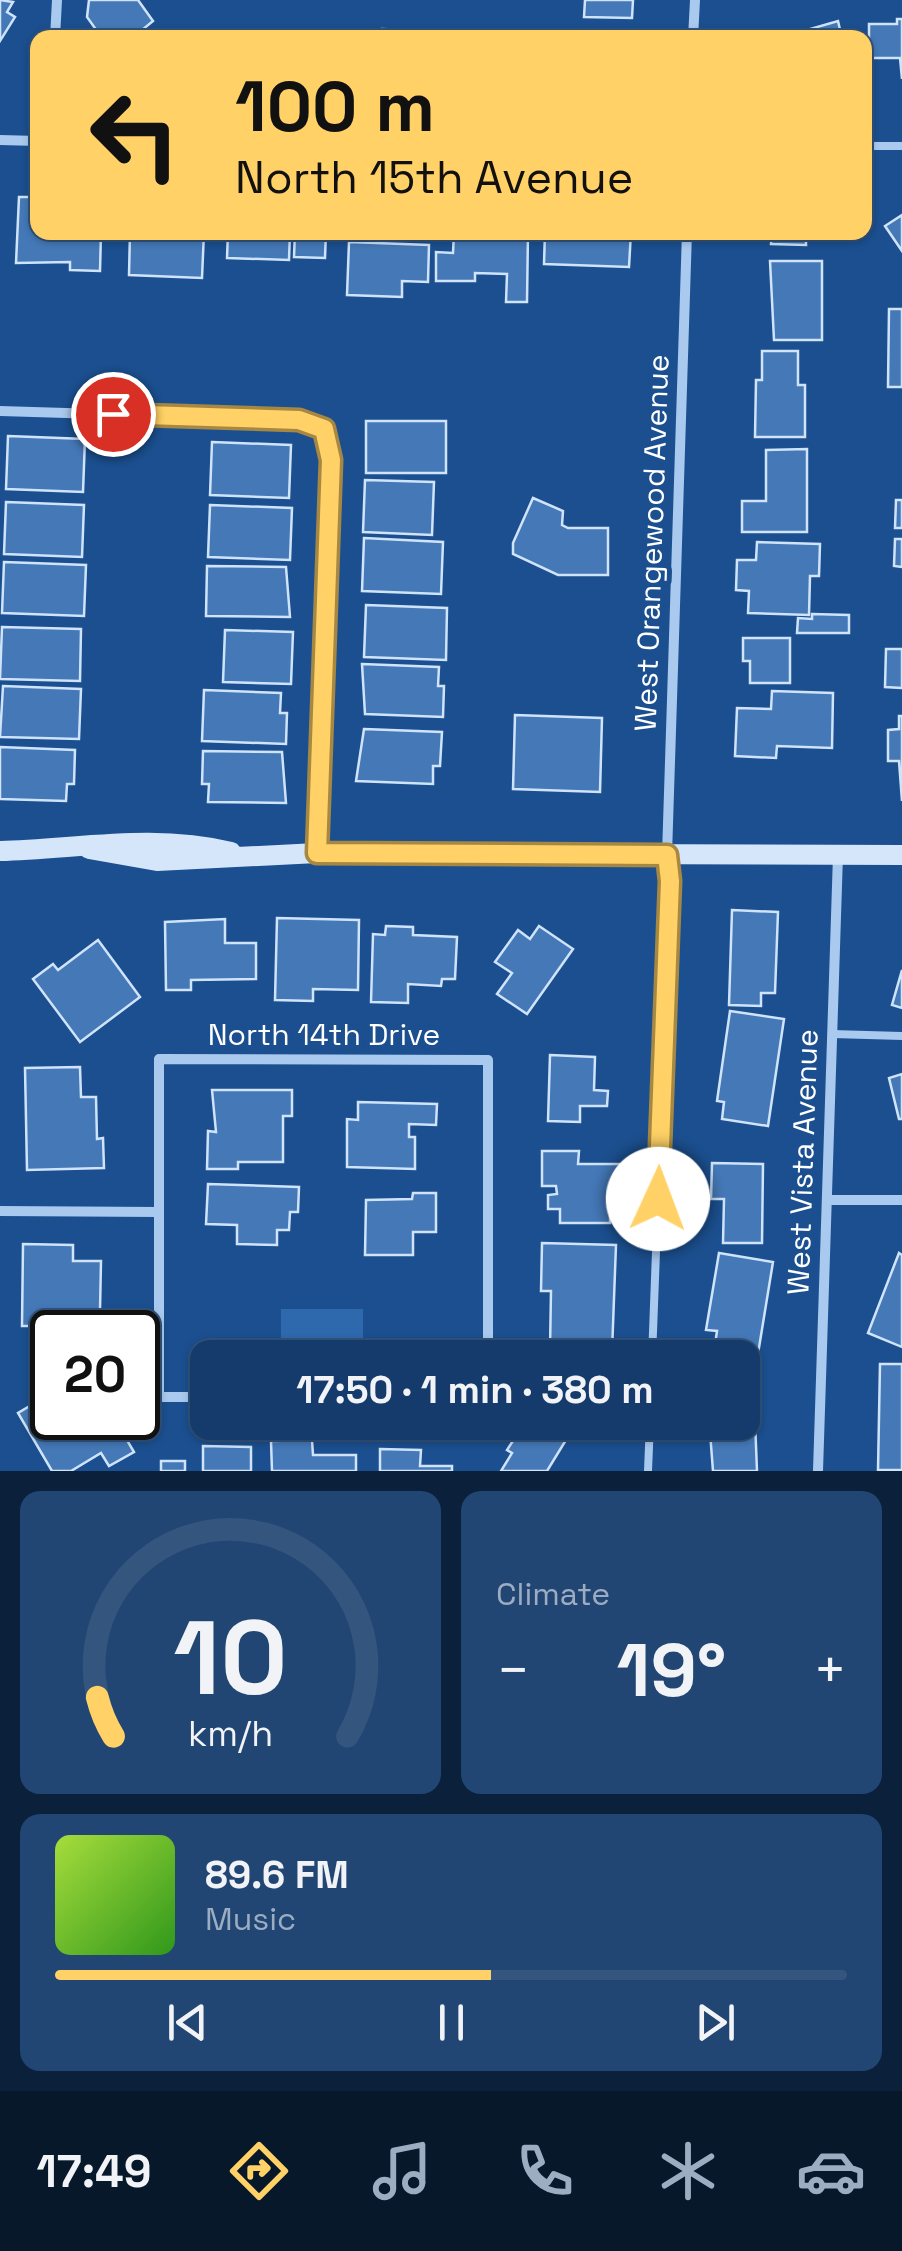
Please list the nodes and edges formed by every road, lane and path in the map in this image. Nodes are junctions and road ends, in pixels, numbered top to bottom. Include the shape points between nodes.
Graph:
1 (57, 0) edge
2 (695, 0) edge
3 (55, 30) edge
4 (693, 30) edge
5 (0, 140) edge
6 (30, 141) edge
7 (872, 146) edge
8 (902, 146) edge
9 (686, 240) edge
10 (0, 411) edge
11 (0, 851) edge
12 (317, 853) junction
13 (667, 855) junction
14 (838, 855) junction
15 (902, 855) edge
16 (832, 1034) junction
17 (902, 1036) edge
18 (827, 1200) junction
19 (902, 1200) edge
20 (0, 1212) edge
21 (159, 1212) junction
22 (488, 1340) edge
23 (653, 1340) edge
24 (190, 1397) edge
25 (649, 1440) edge
26 (648, 1471) edge
27 (818, 1471) edge

1 - 3 street
2 - 4 street
5 - 6 street
7 - 8 lane
9 - 13 street, West Orangewood Avenue
10 - 12 street via 299,420 324,429 331,460
11 - 12 street via 89,849 157,861
12 - 13 street
13 - 14 street
13 - 23 lane
14 - 15 street
14 - 16 street, West Vista Avenue
16 - 17 lane
16 - 18 street, West Vista Avenue
18 - 19 street
18 - 27 street, West Vista Avenue
20 - 21 street
21 - 22 street, North 14th Drive via 159,1059 488,1060
21 - 24 street via 158,1397
25 - 26 lane

